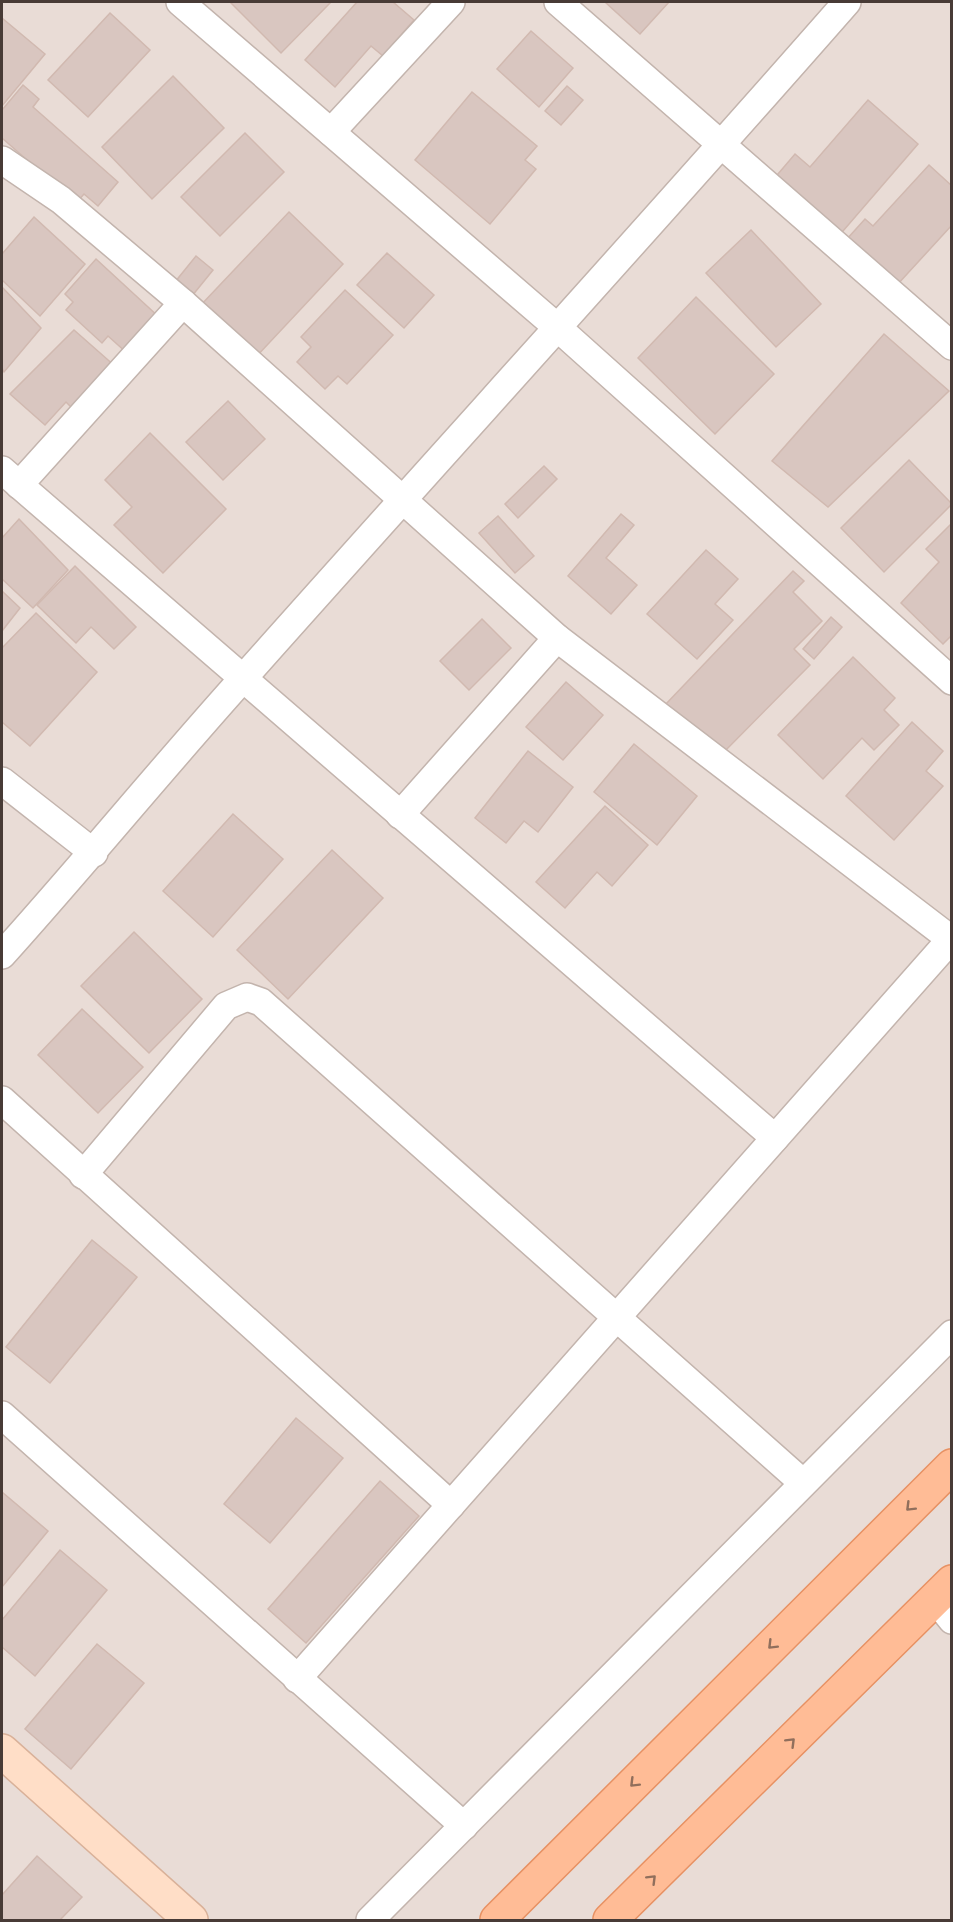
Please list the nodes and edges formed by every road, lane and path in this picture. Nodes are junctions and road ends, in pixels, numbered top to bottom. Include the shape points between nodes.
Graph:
1 (180, 2) edge
2 (451, 2) edge
3 (558, 2) edge
4 (847, 2) edge
5 (331, 132) junction
6 (722, 144) junction
7 (2, 160) edge
8 (183, 303) junction
9 (558, 328) junction
10 (951, 346) edge
11 (10, 478) edge
12 (403, 500) junction
13 (557, 638) junction
14 (243, 678) junction
15 (951, 681) edge
16 (2, 781) edge
17 (400, 815) junction
18 (94, 853) junction
19 (951, 939) edge
20 (2, 955) edge
21 (2, 1100) edge
22 (775, 1138) junction
23 (83, 1174) junction
24 (617, 1317) junction
25 (951, 1334) edge
26 (2, 1415) edge
27 (951, 1466) edge
28 (802, 1482) junction
29 (451, 1505) junction
30 (946, 1600) edge
31 (297, 1678) junction
32 (2, 1751) edge
33 (464, 1826) junction
34 (191, 1920) edge
35 (370, 1920) edge
36 (497, 1920) edge
37 (610, 1920) edge

1 - 5 street
2 - 5 street
3 - 6 street
4 - 6 street
5 - 9 street
6 - 9 street
6 - 10 street
7 - 8 street via 61,200
8 - 11 street
8 - 12 street
9 - 12 street
9 - 15 street
11 - 14 street
12 - 13 street
12 - 14 street
13 - 17 street
13 - 19 street
14 - 17 street
14 - 18 street
16 - 18 street
17 - 22 street
18 - 20 street
19 - 22 street
21 - 23 street
22 - 24 street
23 - 24 street via 226,1006 247,997 261,1002
23 - 29 street
24 - 28 street
24 - 29 street
25 - 28 street
26 - 31 street
27 -> 36 main road
28 - 33 street
29 - 31 street
37 -> 30 main road
31 - 33 street
32 - 34 street
33 - 35 street

